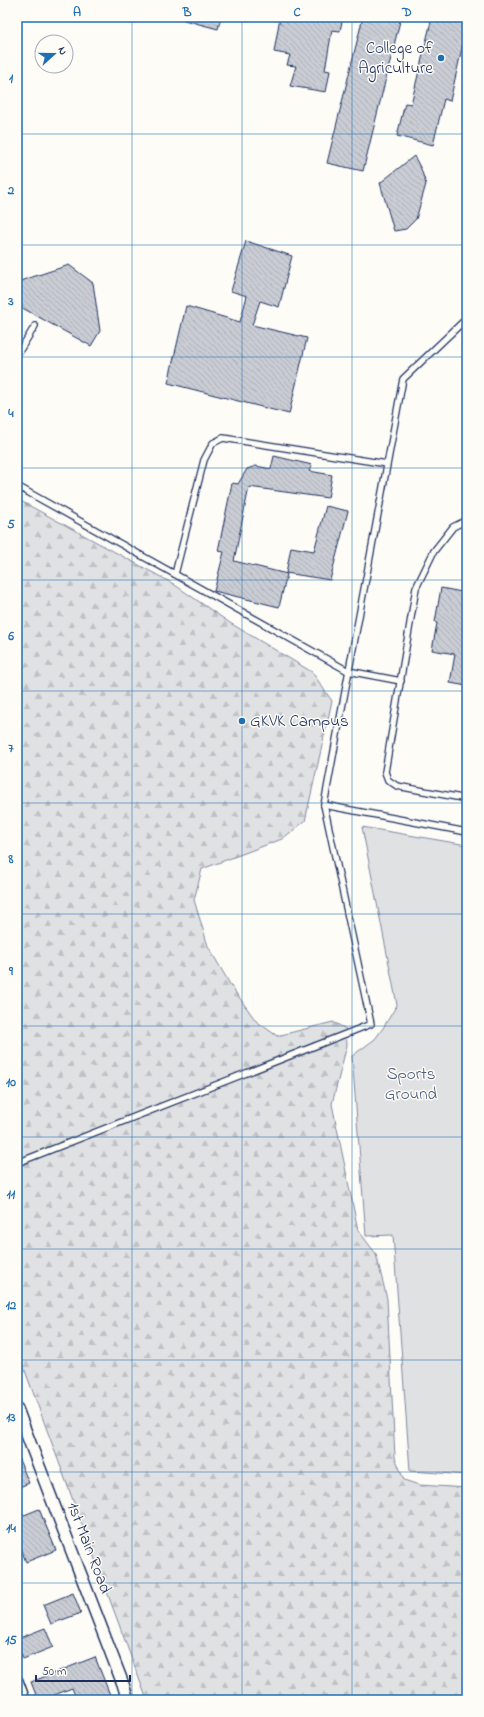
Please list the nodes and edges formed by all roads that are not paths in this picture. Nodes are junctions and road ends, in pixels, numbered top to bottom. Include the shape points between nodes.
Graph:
1 (467, 318) edge
2 (35, 326) dead end
3 (17, 355) edge
4 (387, 464) junction
5 (17, 486) edge
6 (467, 520) edge
7 (175, 574) junction
8 (348, 670) junction
9 (401, 681) junction
10 (467, 799) edge
11 (324, 805) junction
12 (467, 832) edge
13 (17, 1163) edge
14 (17, 1409) edge
15 (17, 1681) edge
16 (24, 1700) edge
17 (128, 1700) edge

1 - 4 lane via 403,379
2 - 3 lane
4 - 7 lane via 223,438 213,443 204,460
4 - 8 lane
5 - 7 lane
6 - 9 lane via 453,527 434,551 416,588
7 - 8 lane
8 - 9 lane
8 - 11 lane
9 - 10 lane via 385,772 388,780 397,786
11 - 12 lane
11 - 13 lane via 372,1024
14 - 17 street, 1st Main Road
15 - 16 street

